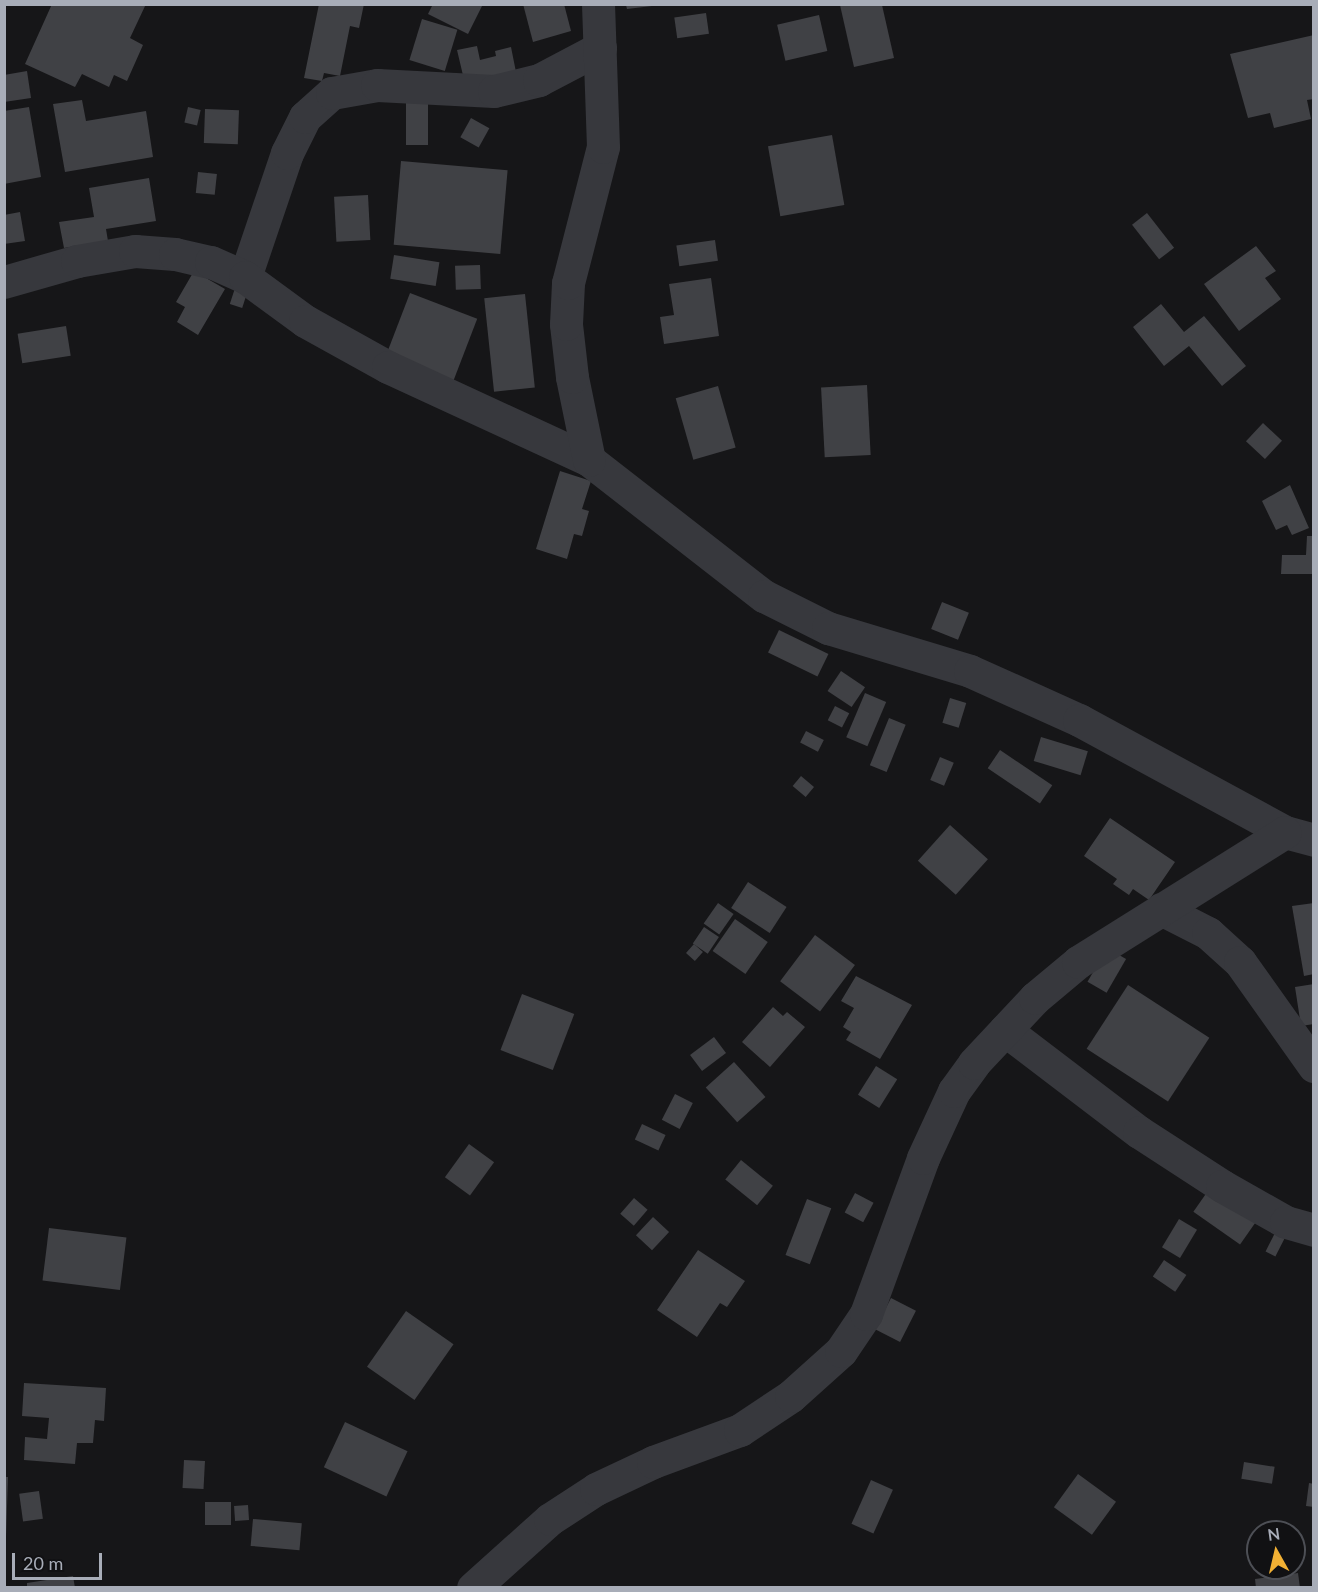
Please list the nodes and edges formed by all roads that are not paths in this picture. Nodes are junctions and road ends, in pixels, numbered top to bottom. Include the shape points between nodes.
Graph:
1 (598, 4) edge
2 (600, 48) junction
3 (245, 277) junction
4 (4, 282) edge
5 (589, 460) junction
6 (1299, 836) edge
7 (1161, 909) junction
8 (1005, 1029) junction
9 (1314, 1066) edge
10 (1314, 1230) edge
11 (473, 1587) edge

1 - 2 street
2 - 3 street via 539,80 494,91 377,85 332,93 305,117 287,153
2 - 5 street via 603,147 568,283 566,324
3 - 4 street via 211,262 135,251 77,261
3 - 5 street via 305,321 388,367
5 - 6 street via 764,596 828,628 970,671 1079,720
6 - 7 street
7 - 8 street via 1078,962
7 - 9 street via 1208,933 1240,962
8 - 10 street via 1148,1138 1221,1186 1286,1222
8 - 11 street via 954,1091 923,1158 866,1314 841,1351 791,1396 740,1430 653,1462 596,1489 550,1519

